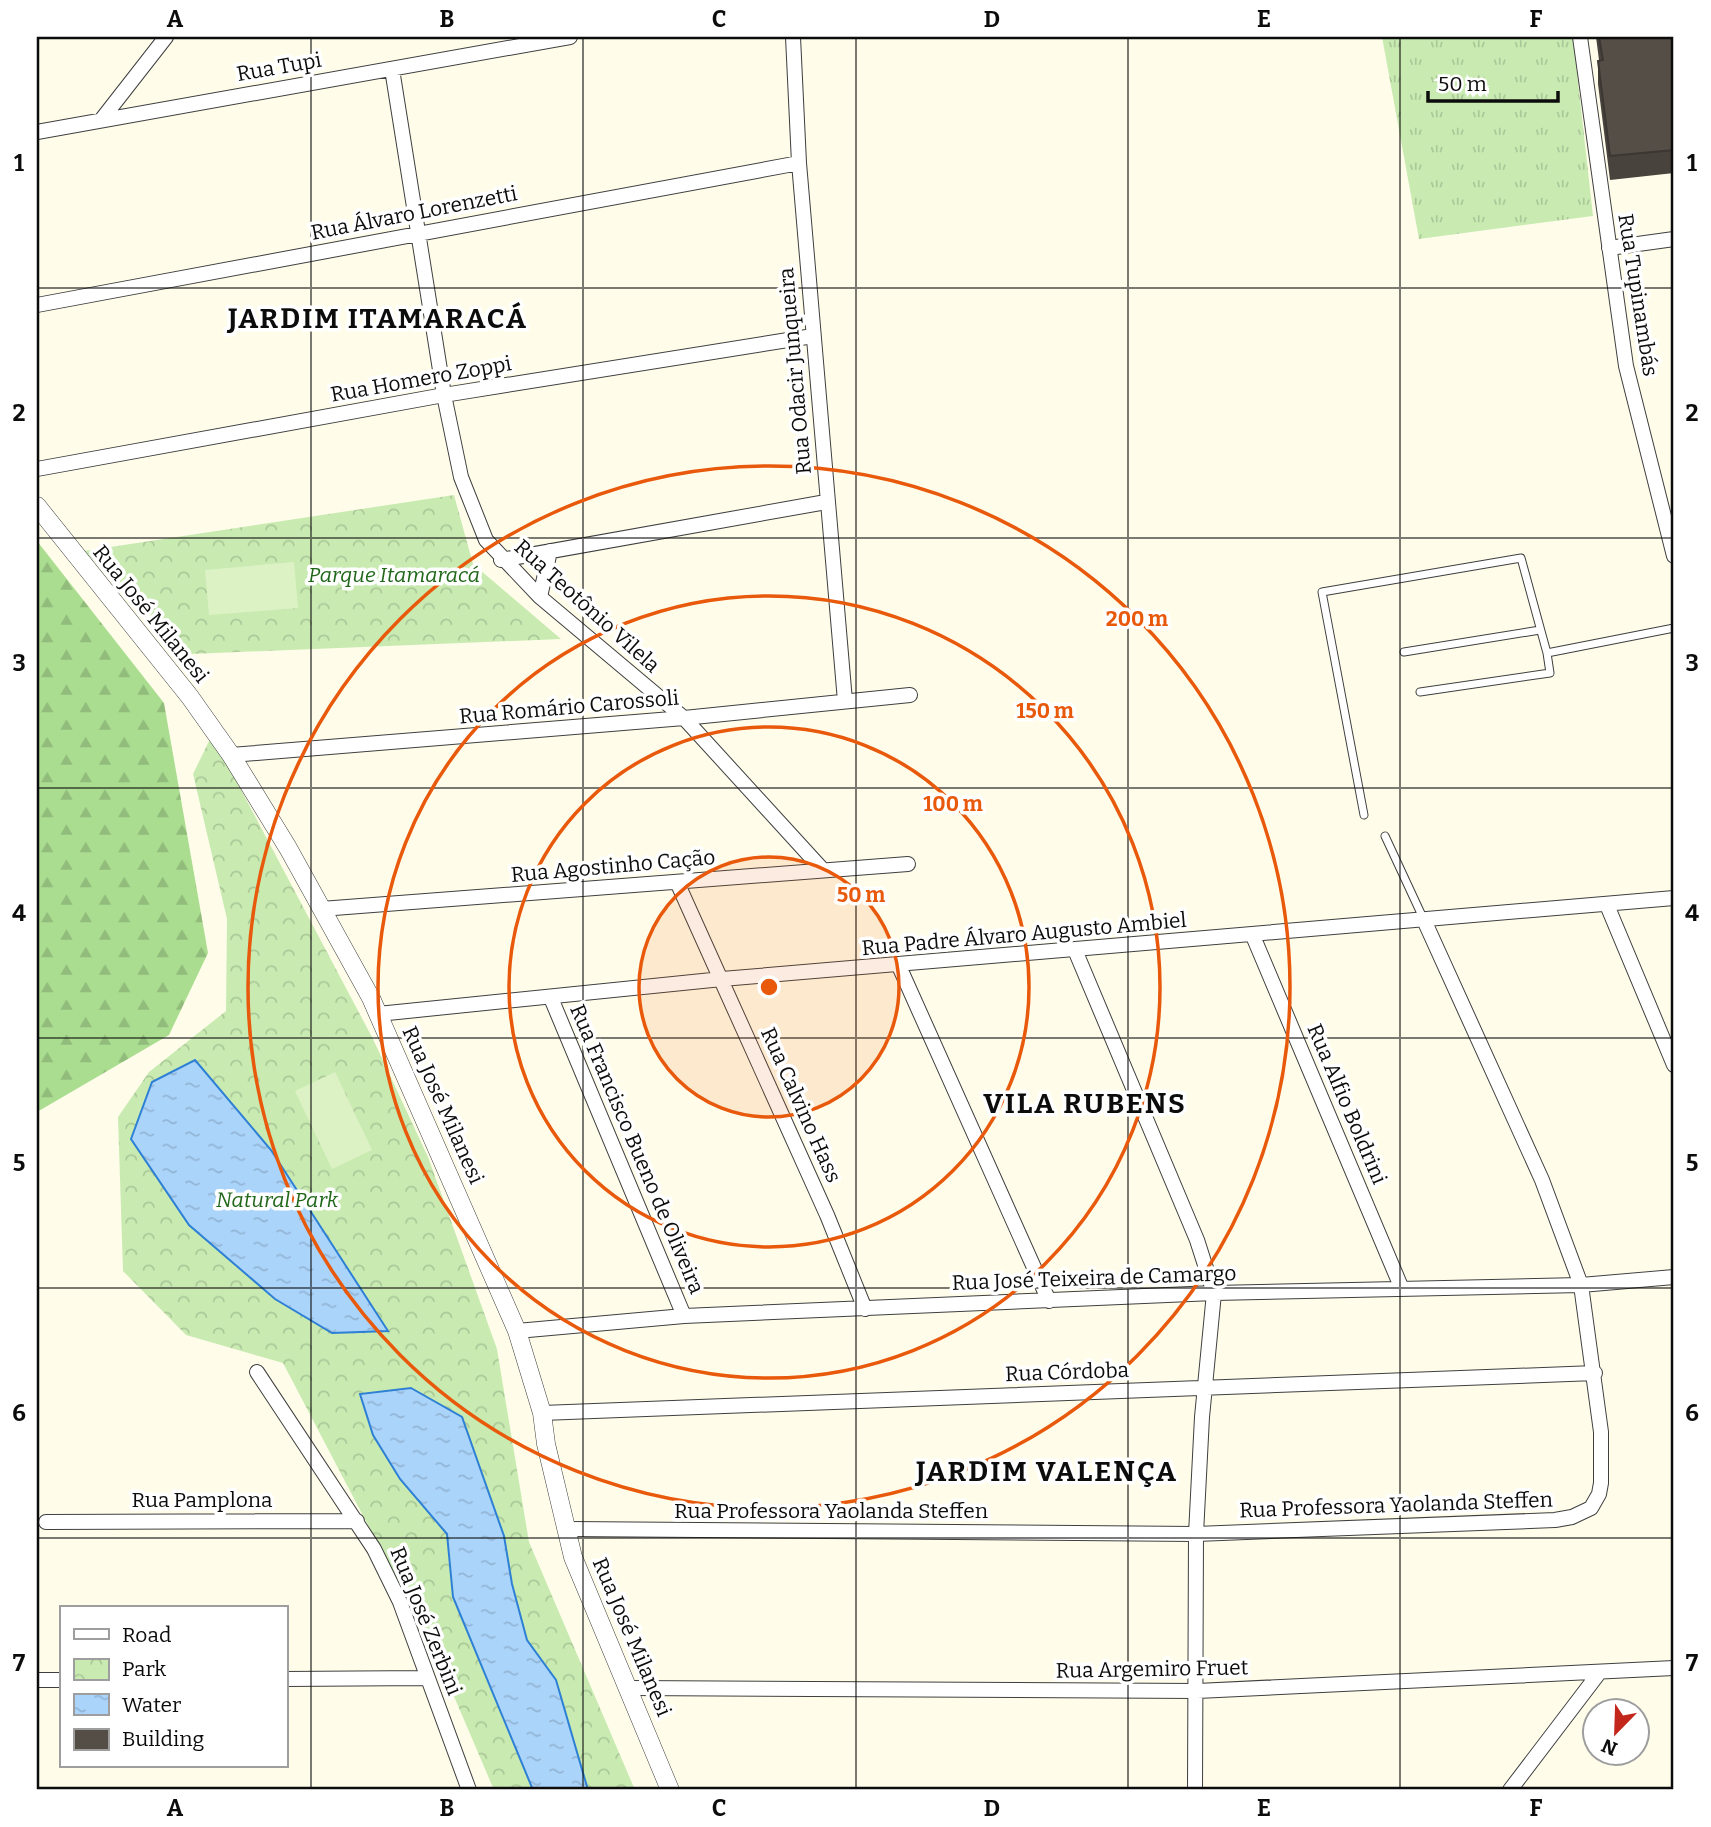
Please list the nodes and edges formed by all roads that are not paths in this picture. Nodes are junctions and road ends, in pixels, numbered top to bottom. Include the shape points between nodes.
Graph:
1 (166, 37) edge
2 (570, 37) edge
3 (793, 37) edge
4 (1580, 37) edge
5 (392, 69) junction
6 (102, 119) junction
7 (37, 132) edge
8 (799, 163) junction
9 (418, 233) junction
10 (1674, 239) edge
11 (1609, 248) junction
12 (37, 305) edge
13 (813, 336) junction
14 (444, 395) junction
15 (37, 470) edge
16 (826, 502) junction
17 (37, 506) edge
18 (550, 551) junction
19 (1674, 556) edge
20 (501, 560) junction
21 (540, 597) junction
22 (1674, 628) edge
23 (1540, 630) junction
24 (1404, 652) dead end
25 (1547, 653) junction
26 (1420, 692) dead end
27 (910, 695) dead end
28 (845, 701) junction
29 (684, 718) junction
30 (230, 755) junction
31 (1364, 815) dead end
32 (1385, 836) dead end
33 (908, 864) dead end
34 (821, 869) junction
35 (677, 882) junction
36 (1674, 898) edge
37 (1607, 905) junction
38 (321, 909) junction
39 (1424, 920) junction
40 (1253, 936) junction
41 (1075, 950) junction
42 (899, 966) junction
43 (722, 979) junction
44 (551, 998) junction
45 (378, 1014) junction
46 (1674, 1065) edge
47 (1674, 1277) edge
48 (1581, 1285) junction
49 (1402, 1289) junction
50 (1214, 1293) junction
51 (1049, 1301) junction
52 (865, 1309) junction
53 (684, 1316) junction
54 (517, 1331) junction
55 (257, 1372) dead end
56 (1595, 1373) junction
57 (1205, 1387) junction
58 (542, 1413) junction
59 (358, 1521) junction
60 (46, 1522) dead end
61 (568, 1529) junction
62 (1196, 1534) junction
63 (1674, 1668) edge
64 (1600, 1673) junction
65 (427, 1678) junction
66 (287, 1679) edge
67 (37, 1680) edge
68 (60, 1680) edge
69 (629, 1688) junction
70 (1197, 1691) junction
71 (469, 1790) edge
72 (670, 1790) edge
73 (1195, 1790) edge
74 (1510, 1790) edge

1 - 6 street
2 - 5 street, Rua Tupi
3 - 8 street, Rua Odacir Junqueira
4 - 11 street, Rua Tupinambás
5 - 6 street, Rua Tupi
5 - 9 street, Rua Teotônio Vilela
6 - 7 street, Rua Tupi
8 - 9 street, Rua Álvaro Lorenzetti
8 - 13 street, Rua Odacir Junqueira
9 - 12 street, Rua Álvaro Lorenzetti
9 - 14 street, Rua Teotônio Vilela
10 - 11 street
11 - 19 street, Rua Tupinambás via 1626,366
13 - 14 street, Rua Homero Zoppi
13 - 16 street, Rua Odacir Junqueira
14 - 15 street, Rua Homero Zoppi
14 - 20 street, Rua Teotônio Vilela via 471,509
16 - 18 street
16 - 28 street, Rua Odacir Junqueira
17 - 30 street, Rua José Milanesi via 182,687
18 - 20 street
18 - 21 street
20 - 21 street, Rua Teotônio Vilela
21 - 29 street, Rua Teotônio Vilela
22 - 25 lane
23 - 24 lane
23 - 25 lane
23 - 31 lane via 1521,558 1322,592
25 - 26 lane via 1550,673
27 - 28 street, Rua Romário Carossoli
28 - 29 street, Rua Romário Carossoli
29 - 30 street, Rua Romário Carossoli
29 - 34 street, Rua Teotônio Vilela
30 - 38 street, Rua José Milanesi
32 - 39 lane, Rua Professora Yaolanda Steffen
33 - 34 street, Rua Agostinho Cação
34 - 35 street, Rua Agostinho Cação
35 - 38 street, Rua Agostinho Cação
35 - 43 street, Rua Calvino Hass
36 - 37 street, Rua Padre Álvaro Augusto Ambiel
37 - 39 street, Rua Padre Álvaro Augusto Ambiel
37 - 46 street
38 - 45 street, Rua José Milanesi
39 - 40 street, Rua Padre Álvaro Augusto Ambiel
39 - 48 street, Rua Professora Yaolanda Steffen via 1542,1180
40 - 41 street, Rua Padre Álvaro Augusto Ambiel
40 - 49 street, Rua Alfio Boldrini
41 - 42 street, Rua Padre Álvaro Augusto Ambiel
41 - 50 street via 1197,1240
42 - 43 street, Rua Padre Álvaro Augusto Ambiel
42 - 51 street
43 - 44 street, Rua Padre Álvaro Augusto Ambiel
43 - 52 street, Rua Calvino Hass
44 - 45 street, Rua Padre Álvaro Augusto Ambiel
44 - 53 street, Rua Francisco Bueno de Oliveira
45 - 54 street, Rua José Milanesi
47 - 48 street, Rua José Teixeira de Camargo
48 - 49 street, Rua José Teixeira de Camargo
48 - 56 street, Rua Professora Yaolanda Steffen
49 - 50 street, Rua José Teixeira de Camargo
50 - 51 street, Rua José Teixeira de Camargo
50 - 57 street
51 - 52 street, Rua José Teixeira de Camargo
52 - 53 street, Rua José Teixeira de Camargo
53 - 54 street, Rua José Teixeira de Camargo
54 - 58 street, Rua José Milanesi
55 - 59 street, Rua José Zerbini
56 - 57 street, Rua Córdoba
56 - 62 street, Rua Professora Yaolanda Steffen via 1601,1483 1596,1501 1584,1513 1555,1520
57 - 58 street, Rua Córdoba
57 - 62 street
58 - 61 street, Rua José Milanesi
59 - 60 street, Rua Pamplona
59 - 65 street, Rua José Zerbini via 400,1602
61 - 62 street, Rua Professora Yaolanda Steffen
61 - 69 street, Rua José Milanesi via 573,1557
62 - 70 street
63 - 64 street, Rua Argemiro Fruet
64 - 70 street, Rua Argemiro Fruet
64 - 74 street
65 - 66 street
65 - 71 street, Rua José Zerbini
67 - 68 street
69 - 70 street, Rua Argemiro Fruet
69 - 72 street, Rua José Milanesi
70 - 73 street

